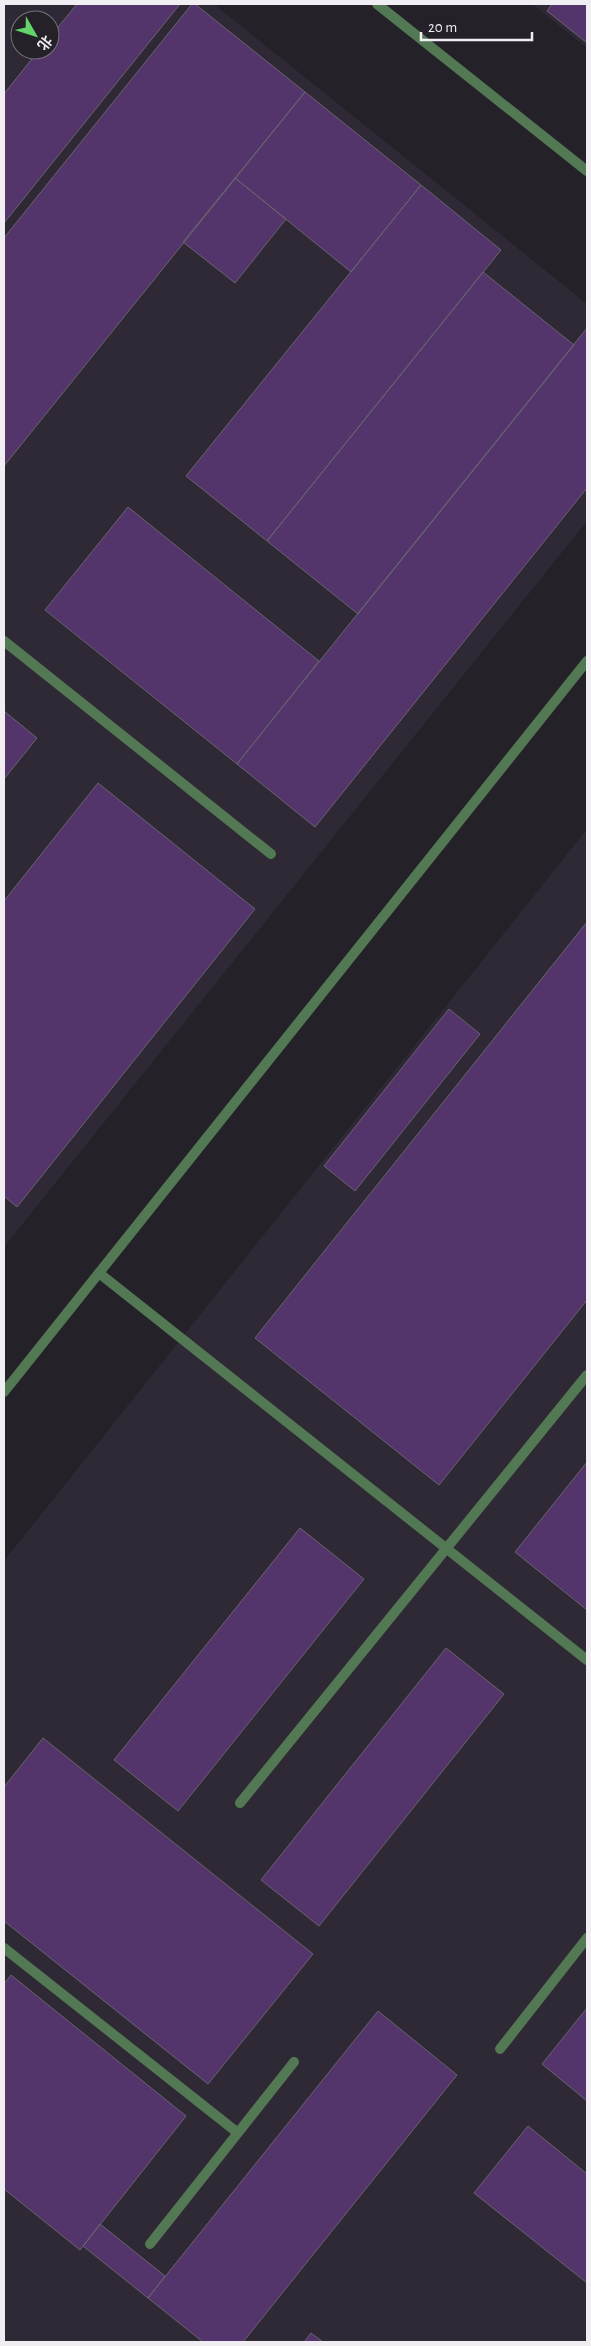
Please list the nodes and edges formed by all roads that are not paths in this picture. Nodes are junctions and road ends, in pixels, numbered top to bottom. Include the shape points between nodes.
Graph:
1 (377, 4) edge
2 (587, 171) edge
3 (4, 641) edge
4 (587, 661) edge
5 (271, 854) dead end
6 (99, 1273) junction
7 (587, 1375) edge
8 (4, 1392) edge
9 (446, 1549) junction
10 (587, 1660) edge
11 (240, 1803) dead end
12 (587, 1938) edge
13 (4, 1948) edge
14 (500, 2049) dead end
15 (294, 2062) dead end
16 (238, 2133) junction
17 (150, 2244) dead end

1 - 2 street
3 - 5 street
4 - 6 street
6 - 8 street
6 - 9 street
7 - 9 street
9 - 10 street
9 - 11 street
12 - 14 street
13 - 16 street
15 - 16 street
16 - 17 street

